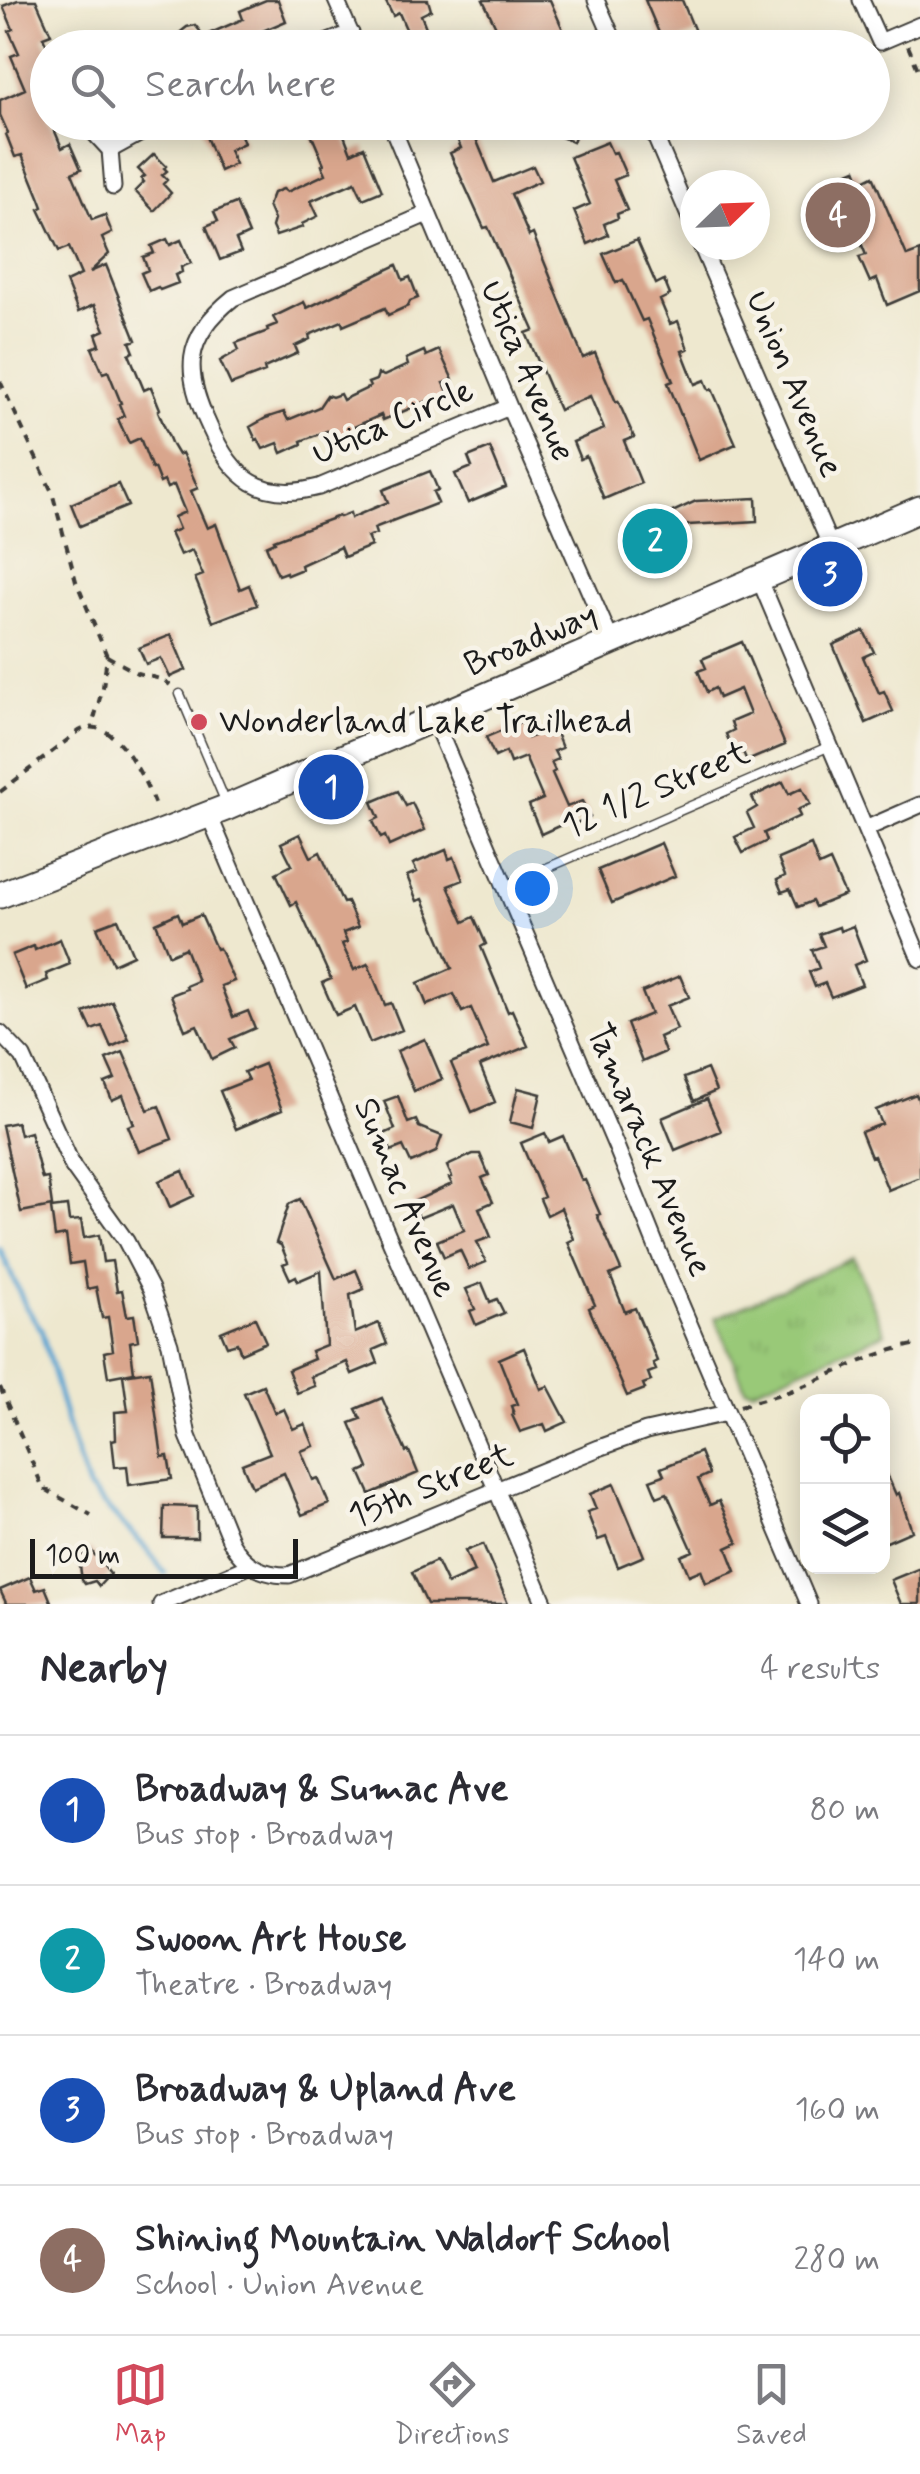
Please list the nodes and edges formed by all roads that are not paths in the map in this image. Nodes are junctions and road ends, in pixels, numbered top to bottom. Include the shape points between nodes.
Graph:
1 (336, 0) edge
2 (596, 0) edge
3 (861, 0) edge
4 (920, 26) edge
5 (350, 30) edge
6 (608, 30) edge
7 (875, 30) edge
8 (890, 37) edge
9 (101, 140) edge
10 (128, 140) edge
11 (397, 140) edge
12 (657, 140) edge
13 (110, 150) junction
14 (114, 186) dead end
15 (680, 195) edge
16 (427, 214) junction
17 (707, 260) edge
18 (509, 406) junction
19 (920, 509) edge
20 (831, 547) junction
21 (759, 578) junction
22 (612, 643) junction
23 (180, 694) road end
24 (434, 720) junction
25 (830, 746) junction
26 (920, 805) edge
27 (218, 811) junction
28 (864, 828) junction
29 (504, 886) junction
30 (0, 895) edge
31 (920, 959) edge
32 (0, 1033) edge
33 (727, 1412) junction
34 (497, 1491) junction
35 (250, 1566) junction
36 (160, 1604) edge
37 (545, 1604) edge
38 (808, 1604) edge

1 - 5 street
2 - 6 street
3 - 7 street
4 - 8 street
9 - 13 street
10 - 13 street
11 - 16 street, Utica Avenue
12 - 15 street
13 - 14 street
16 - 18 street, Utica Avenue
16 - 18 street, Utica Circle via 232,298 202,329 194,350 195,396 224,458 244,478 270,490 298,492
17 - 20 street, Union Avenue
18 - 22 street, Utica Avenue
19 - 20 main road, Broadway
20 - 21 main road, Broadway
21 - 22 main road, Broadway
21 - 25 street
22 - 24 main road, Broadway
23 - 27 lane
24 - 27 main road, Broadway
24 - 29 street, Tamarack Avenue
25 - 28 street
25 - 29 lane, 12 1/2 Street
26 - 28 street
27 - 30 main road, Broadway
27 - 34 street, Sumac Avenue
28 - 31 street
29 - 33 street, Tamarack Avenue
32 - 35 street via 23,1057 72,1167 151,1288 188,1436 231,1542
33 - 34 street, 15th Street via 646,1431
33 - 38 street, Tamarack Avenue
34 - 35 street, 15th Street via 289,1576
34 - 37 street, Sumac Avenue
35 - 36 street

